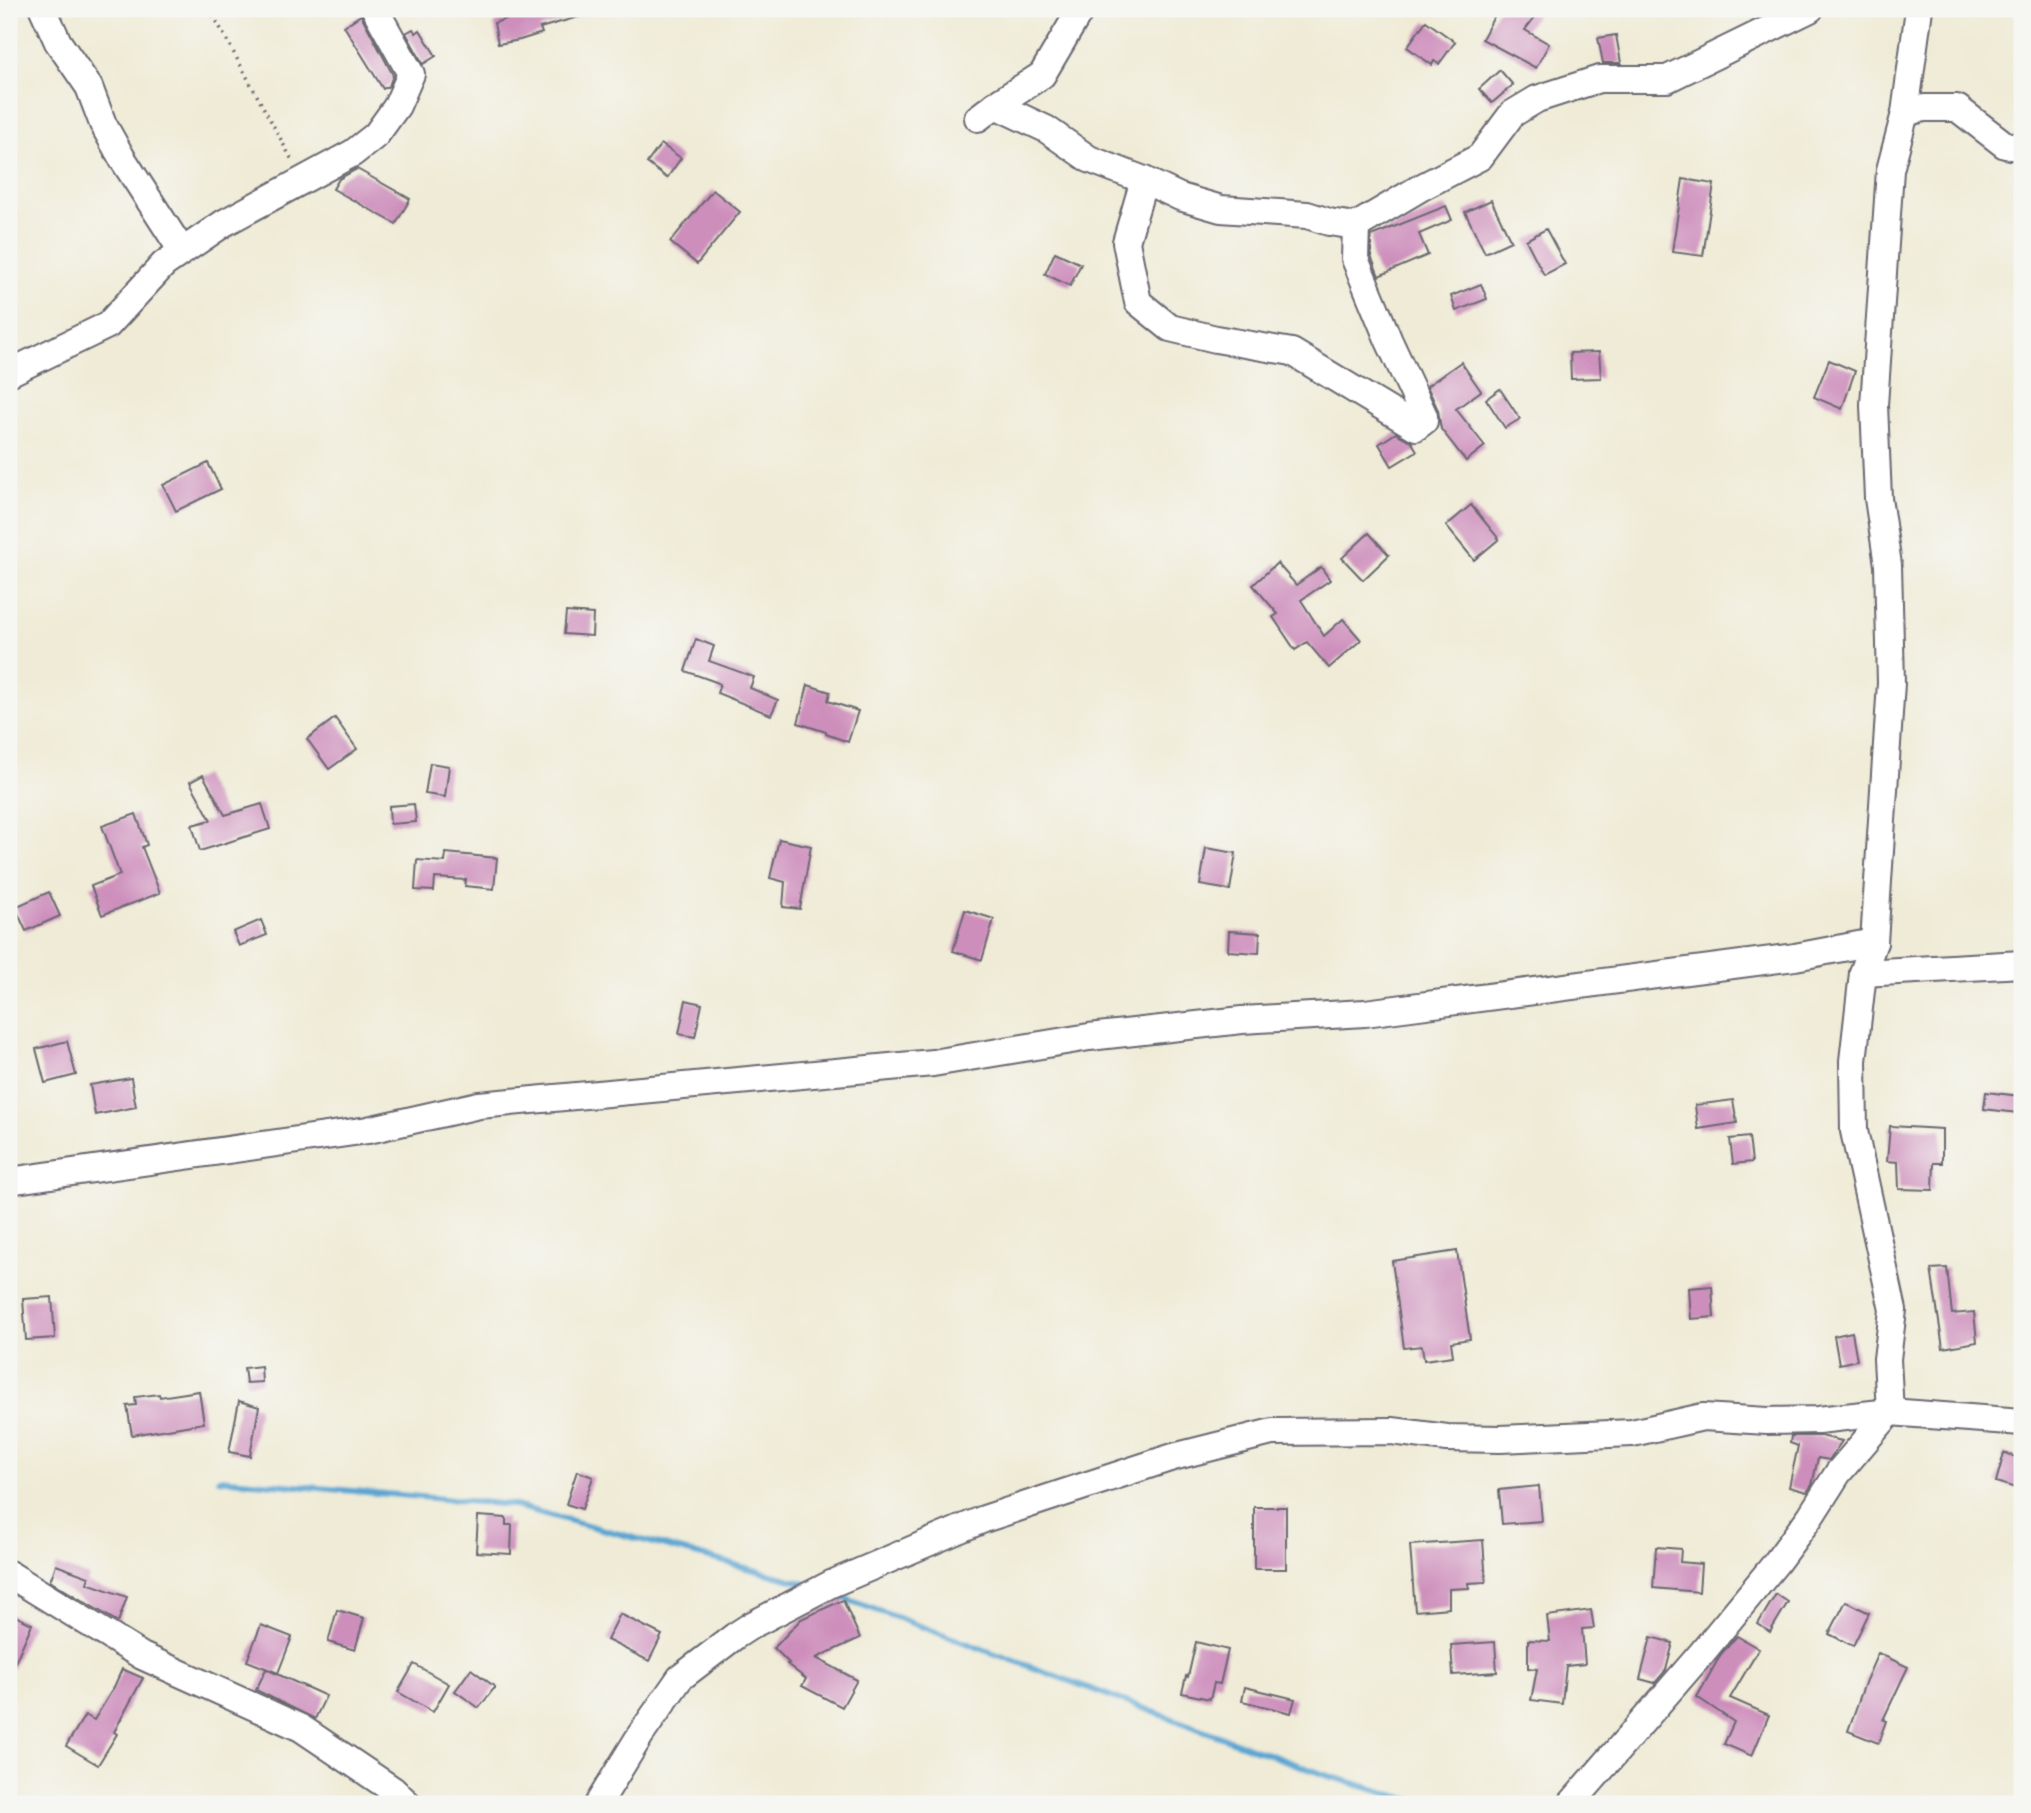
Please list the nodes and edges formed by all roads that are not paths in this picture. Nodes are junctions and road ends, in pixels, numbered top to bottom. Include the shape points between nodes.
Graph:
1 (43, 9) edge
2 (375, 9) edge
3 (1081, 9) edge
4 (1810, 9) edge
5 (1919, 9) edge
6 (1905, 113) junction
7 (2022, 148) edge
8 (1144, 180) junction
9 (1356, 226) junction
10 (183, 251) junction
11 (9, 373) edge
12 (1874, 942) junction
13 (2022, 964) edge
14 (1863, 973) junction
15 (9, 1181) edge
16 (1890, 1412) junction
17 (2022, 1422) edge
18 (9, 1574) edge
19 (408, 1804) edge
20 (598, 1804) edge
21 (1571, 1804) edge

1 - 10 street via 58,42 89,87 122,158
2 - 10 street via 411,74 397,106 376,135 353,153 224,223
3 - 8 street via 1042,75 986,111 1046,129 1089,159
4 - 9 street via 1667,79 1599,79 1537,99 1512,114 1480,158
5 - 6 street
6 - 7 street via 1957,108 2005,145
6 - 12 street via 1890,170 1874,405 1878,498 1888,565 1891,683
8 - 9 street via 1220,209 1307,215
8 - 9 street via 1126,242 1138,302 1170,328 1292,352 1416,427 1424,415 1355,259
10 - 11 street via 148,279 107,325
12 - 14 street
12 - 15 street via 1795,957 1364,1013 1242,1020 1089,1037 933,1063 479,1105 368,1130
13 - 14 street
14 - 16 street via 1853,1061 1854,1132 1893,1310 1888,1359
16 - 17 street
16 - 20 street via 1780,1421 1703,1418 1632,1433 1514,1439 1272,1432 1173,1457 984,1519 831,1584 752,1625 680,1678
16 - 21 street via 1839,1473 1768,1573
18 - 19 street via 142,1657 301,1728

